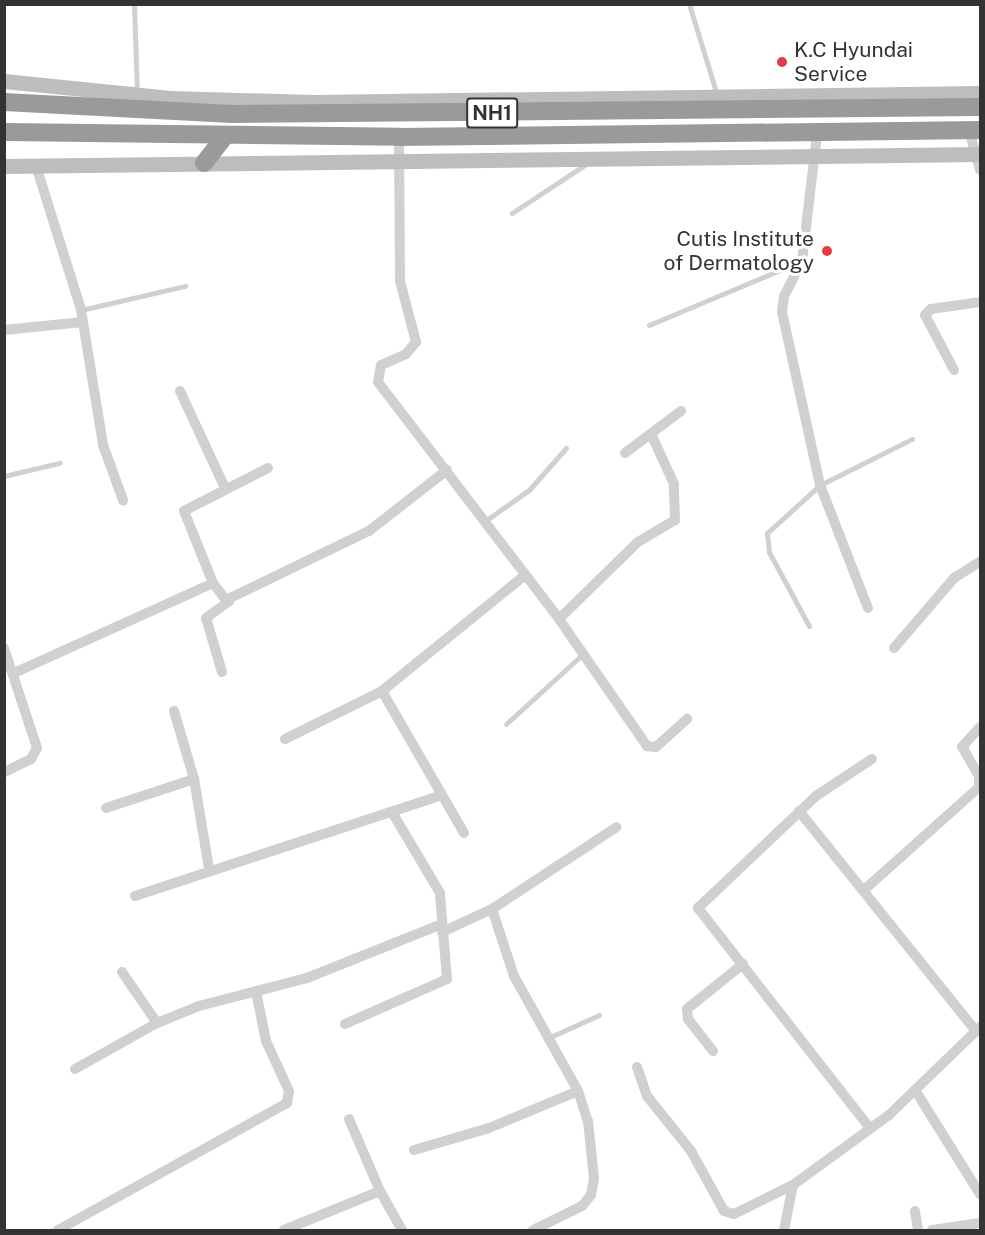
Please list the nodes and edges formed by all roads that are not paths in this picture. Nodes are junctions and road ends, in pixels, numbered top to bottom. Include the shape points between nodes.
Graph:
1 (134, 4) edge
2 (689, 4) edge
3 (4, 81) edge
4 (981, 93) edge
5 (137, 94) junction
6 (4, 102) edge
7 (718, 104) junction
8 (171, 105) junction
9 (981, 107) edge
10 (975, 130) edge
11 (4, 132) edge
12 (817, 135) junction
13 (225, 136) junction
14 (399, 137) junction
15 (978, 154) edge
16 (814, 156) junction
17 (595, 158) junction
18 (400, 159) junction
19 (204, 163) junction
20 (4, 166) edge
21 (36, 166) junction
22 (981, 170) edge
23 (512, 213) dead end
24 (802, 261) junction
25 (186, 286) dead end
26 (981, 302) edge
27 (82, 316) junction
28 (649, 325) dead end
29 (4, 330) edge
30 (954, 370) dead end
31 (180, 391) dead end
32 (681, 411) dead end
33 (652, 436) junction
34 (912, 439) dead end
35 (566, 448) dead end
36 (625, 453) dead end
37 (59, 463) dead end
38 (268, 468) dead end
39 (447, 470) junction
40 (4, 476) edge
41 (820, 485) junction
42 (225, 488) junction
43 (123, 500) dead end
44 (485, 521) junction
45 (981, 562) edge
46 (525, 575) junction
47 (213, 583) junction
48 (229, 601) junction
49 (868, 608) dead end
50 (559, 619) junction
51 (808, 626) dead end
52 (4, 648) edge
53 (894, 648) dead end
54 (583, 654) junction
55 (222, 672) dead end
56 (14, 673) junction
57 (382, 691) junction
58 (174, 711) dead end
59 (687, 719) dead end
60 (506, 724) dead end
61 (981, 727) edge
62 (285, 739) dead end
63 (872, 759) dead end
64 (4, 772) edge
65 (194, 779) junction
66 (440, 796) junction
67 (106, 808) dead end
68 (800, 812) junction
69 (393, 814) junction
70 (617, 826) dead end
71 (464, 833) dead end
72 (209, 869) junction
73 (864, 890) junction
74 (135, 896) dead end
75 (492, 909) junction
76 (442, 928) junction
77 (742, 964) junction
78 (122, 972) dead end
79 (256, 991) junction
80 (599, 1016) dead end
81 (157, 1023) junction
82 (345, 1024) dead end
83 (978, 1029) edge
84 (547, 1038) junction
85 (713, 1050) dead end
86 (637, 1067) dead end
87 (75, 1069) dead end
88 (915, 1090) junction
89 (578, 1091) junction
90 (349, 1119) dead end
91 (869, 1128) junction
92 (414, 1150) dead end
93 (793, 1185) junction
94 (380, 1191) junction
95 (981, 1194) edge
96 (915, 1211) dead end
97 (981, 1223) edge
98 (58, 1230) edge
99 (284, 1230) edge
100 (402, 1230) edge
101 (533, 1230) edge
102 (784, 1230) edge
103 (918, 1230) edge
104 (932, 1230) edge

1 - 5 lane
2 - 7 lane
3 - 5 street
4 - 7 street
5 - 8 street
6 - 8 highway, NH1
7 - 8 highway, NH1
7 - 9 highway, NH1
10 - 12 highway, NH1
10 - 15 street
11 - 13 highway, NH1
12 - 14 highway, NH1
12 - 16 street
13 - 14 highway, NH1
13 - 19 highway
14 - 18 street
15 - 16 street
15 - 22 street
16 - 17 street
16 - 24 street
17 - 18 street
17 - 23 lane
18 - 19 street
18 - 39 street via 400,281 416,342 406,354 381,365 377,376
19 - 21 street
20 - 21 street
21 - 27 street
24 - 28 lane
24 - 41 street via 784,296 782,312
25 - 27 lane
26 - 30 street via 931,309 925,315
27 - 29 street
27 - 43 street via 103,445
31 - 42 street
32 - 33 street
33 - 36 street
33 - 50 street via 674,484 675,520 638,542
34 - 41 lane
35 - 44 lane via 529,490
37 - 40 lane
38 - 42 street
39 - 44 street
39 - 48 street via 369,531
41 - 49 street
41 - 51 lane via 771,526 766,540
42 - 47 street via 190,504 183,515
44 - 46 street
45 - 53 street via 954,579
46 - 50 street
46 - 57 street
47 - 48 street
47 - 56 street
48 - 55 street via 206,618
50 - 54 street
52 - 56 street
54 - 59 street via 647,746 657,747
54 - 60 lane
56 - 64 street via 37,748 26,763
57 - 62 street
57 - 66 street
58 - 65 street
61 - 73 street via 962,747 979,776 979,787
63 - 68 street
65 - 67 street
65 - 72 street
66 - 69 street
66 - 71 street
68 - 73 street
68 - 77 street via 699,904
69 - 72 street
69 - 76 street via 437,885
70 - 75 street
72 - 74 street
73 - 83 street
75 - 76 street
75 - 84 street via 506,956
76 - 79 street via 327,972
76 - 82 street via 446,981
77 - 85 street via 687,1009 688,1018
77 - 91 street
78 - 81 street
79 - 81 street via 218,999
79 - 98 street via 266,1041 289,1091 287,1104
80 - 84 lane
81 - 87 street
83 - 88 street
84 - 89 street
86 - 93 street via 648,1096 691,1151 726,1213 734,1214
88 - 91 street
88 - 95 street
89 - 92 street via 489,1128
89 - 101 street via 588,1120 594,1178 591,1195 582,1206
90 - 94 street
91 - 93 street
93 - 102 street
94 - 99 street
94 - 100 street
96 - 103 street
97 - 104 street

